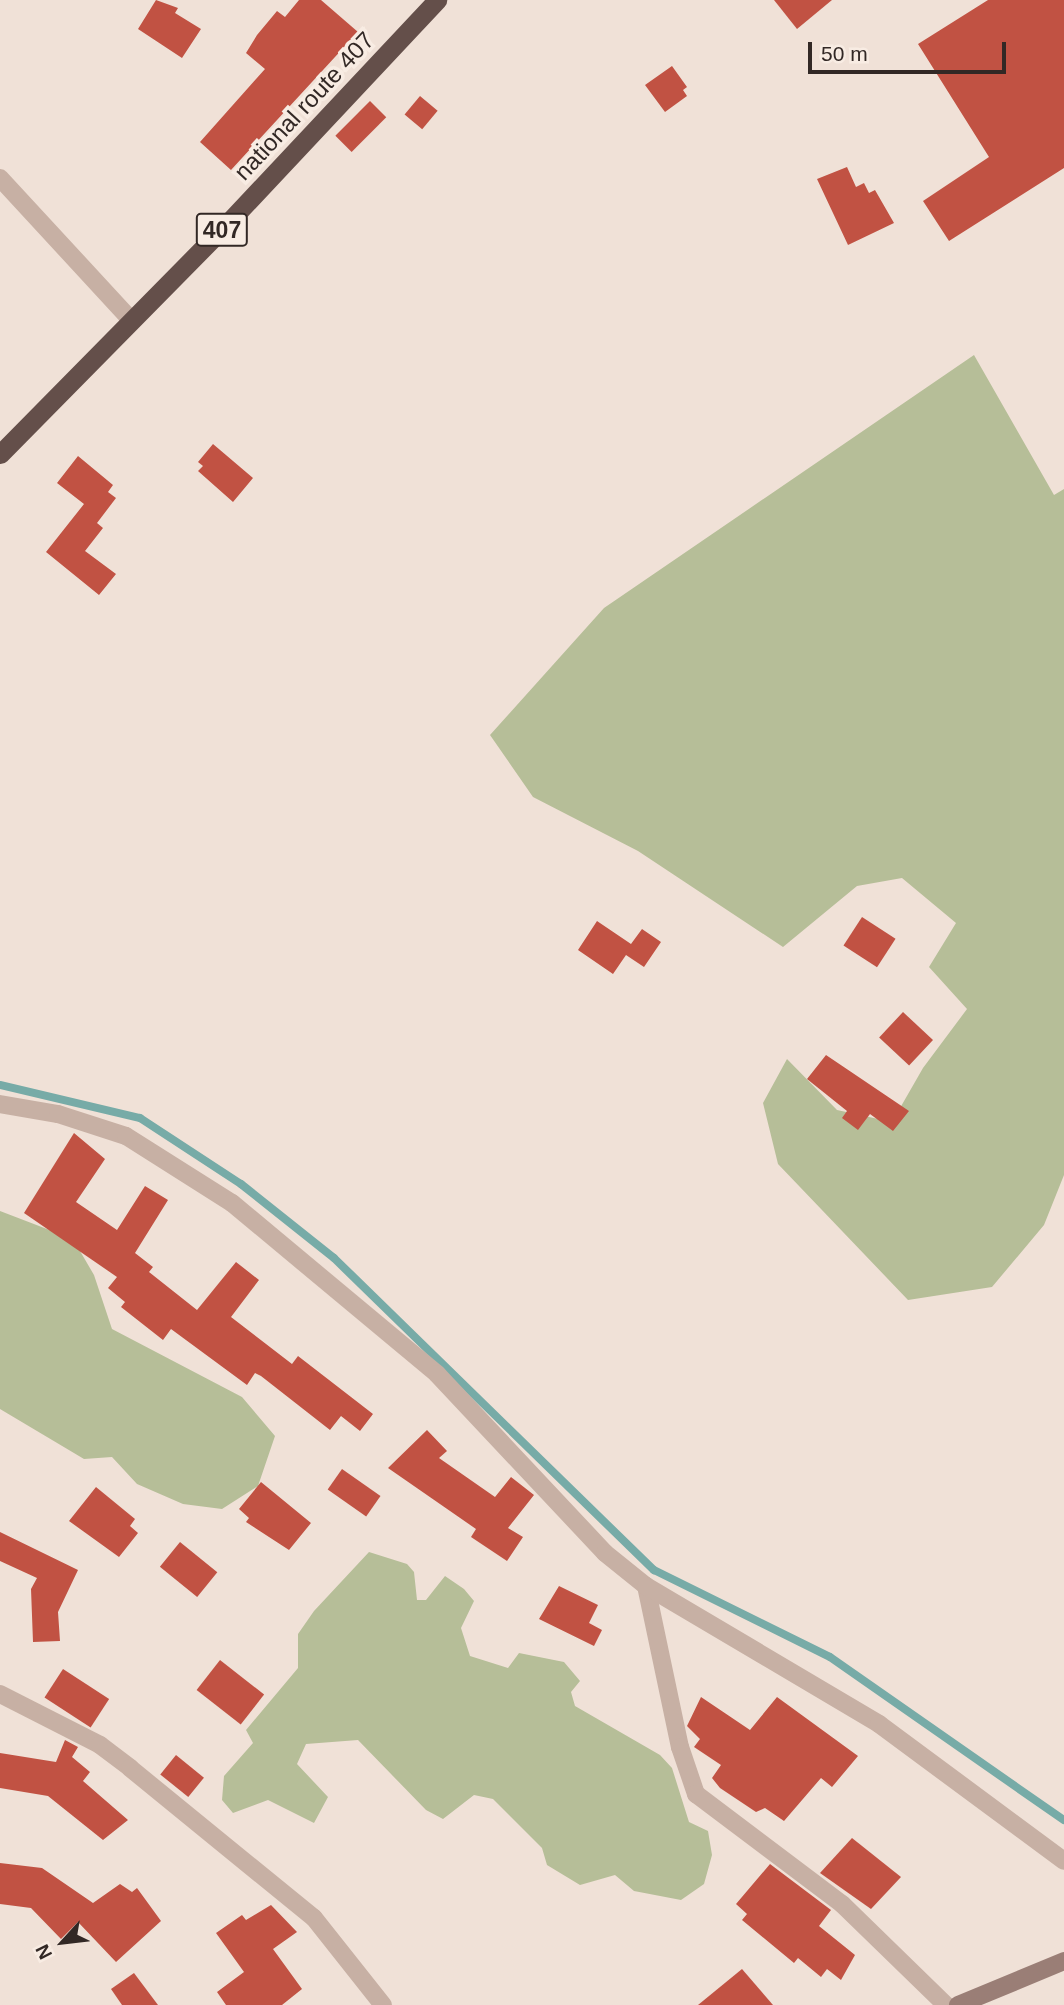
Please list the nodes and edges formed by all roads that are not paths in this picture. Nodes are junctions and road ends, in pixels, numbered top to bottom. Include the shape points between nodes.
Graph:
1 (437, 0) edge
2 (0, 178) edge
3 (131, 320) junction
4 (0, 454) edge
5 (0, 1104) edge
6 (646, 1586) junction
7 (0, 1694) edge
8 (1064, 1861) edge
9 (1064, 1961) edge
10 (383, 2005) edge
11 (946, 2005) edge
12 (959, 2005) edge

1 - 3 highway, national route 407 / 407
2 - 3 street
3 - 4 highway, national route 407 / 407
5 - 6 street via 58,1114 126,1136 232,1203 436,1374 605,1553
6 - 8 street via 879,1724
6 - 11 street via 680,1747 696,1794 842,1904
7 - 10 street via 100,1745 131,1768 314,1918
9 - 12 main road

